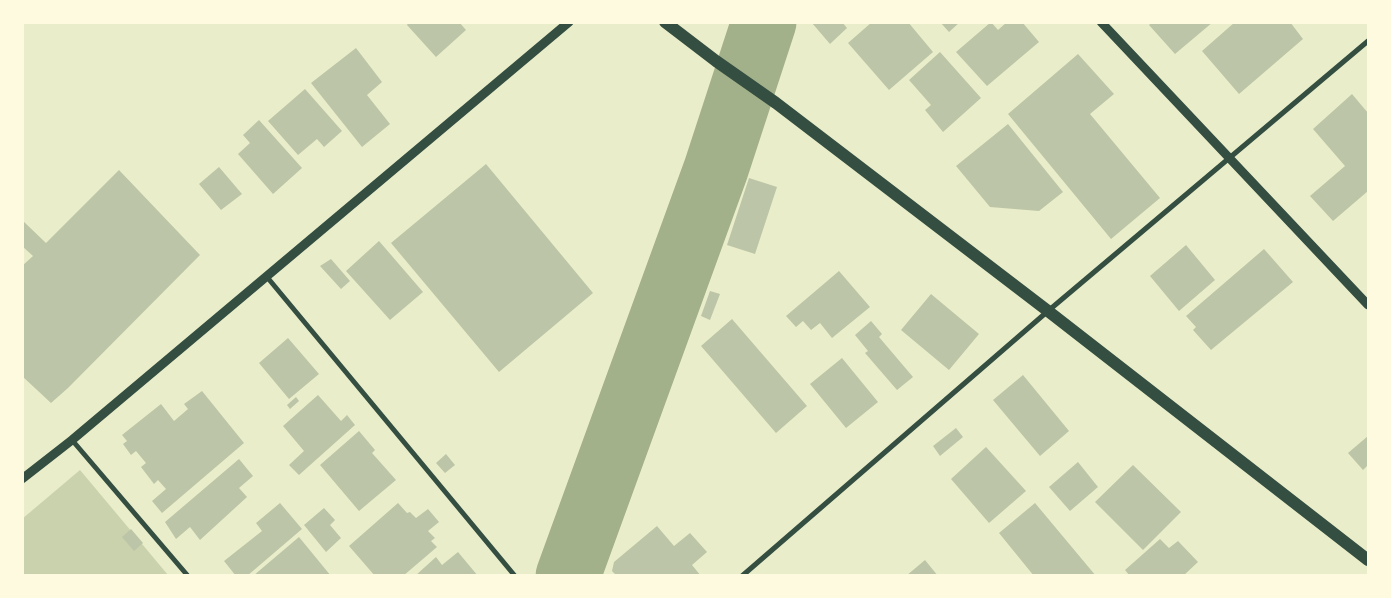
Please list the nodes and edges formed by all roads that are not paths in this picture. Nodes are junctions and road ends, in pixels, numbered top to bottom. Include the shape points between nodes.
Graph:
1 (569, 22) edge
2 (665, 22) edge
3 (1101, 22) edge
4 (1368, 41) edge
5 (1231, 158) junction
6 (267, 277) junction
7 (1368, 304) edge
8 (1048, 311) junction
9 (72, 440) junction
10 (22, 480) edge
11 (1368, 560) edge
12 (188, 576) edge
13 (515, 576) edge
14 (742, 576) edge

1 - 6 street
2 - 8 main road
3 - 5 street
4 - 5 street
5 - 7 street
5 - 8 street
6 - 9 street
6 - 13 street
8 - 11 main road
8 - 14 street
9 - 10 street
9 - 12 street

